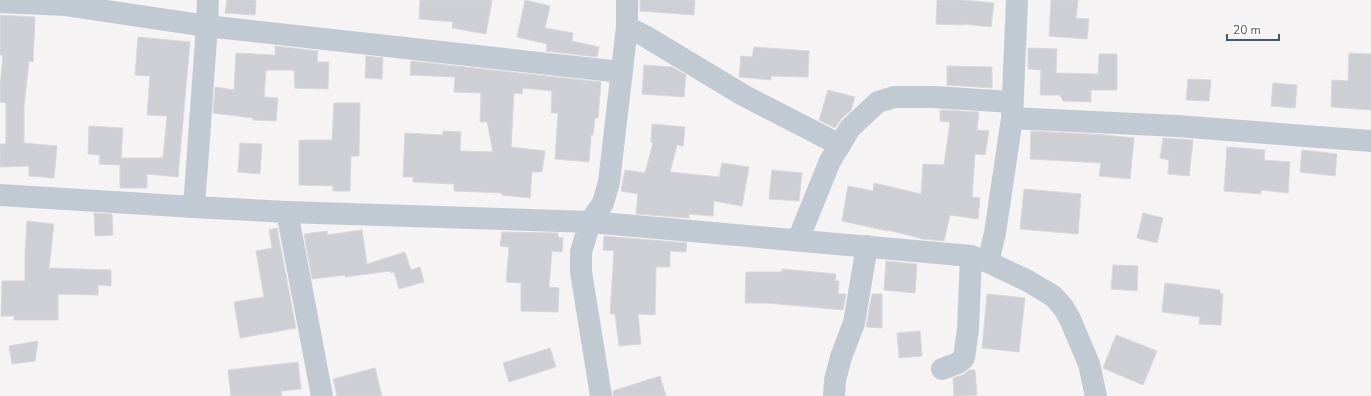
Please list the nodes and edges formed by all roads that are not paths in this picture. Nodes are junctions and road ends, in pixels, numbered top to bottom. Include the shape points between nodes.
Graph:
1 (208, 0) edge
2 (627, 0) edge
3 (1017, 0) edge
4 (0, 2) edge
5 (207, 26) junction
6 (626, 33) junction
7 (622, 68) junction
8 (1012, 110) junction
9 (1371, 141) edge
10 (840, 145) junction
11 (0, 195) edge
12 (194, 207) junction
13 (286, 212) junction
14 (590, 222) junction
15 (798, 240) junction
16 (867, 246) junction
17 (986, 251) junction
18 (942, 369) dead end
19 (322, 396) edge
20 (601, 396) edge
21 (834, 396) edge
22 (1096, 396) edge

1 - 5 street
2 - 6 street
3 - 8 street
4 - 5 street via 66,5
5 - 7 street
5 - 12 street
6 - 7 street
6 - 10 street via 645,36 743,95
7 - 14 street via 609,182 602,203
8 - 9 street
8 - 10 street via 933,97 886,98 878,102 850,128
8 - 17 street
10 - 15 street via 830,161
11 - 12 street
12 - 13 street
13 - 14 street
13 - 19 street
14 - 15 street
14 - 20 street via 581,252 581,272
15 - 16 street
16 - 17 street
16 - 21 street via 854,323 841,357
17 - 18 street via 964,358 958,364
17 - 22 street via 1053,296 1063,307 1088,364

